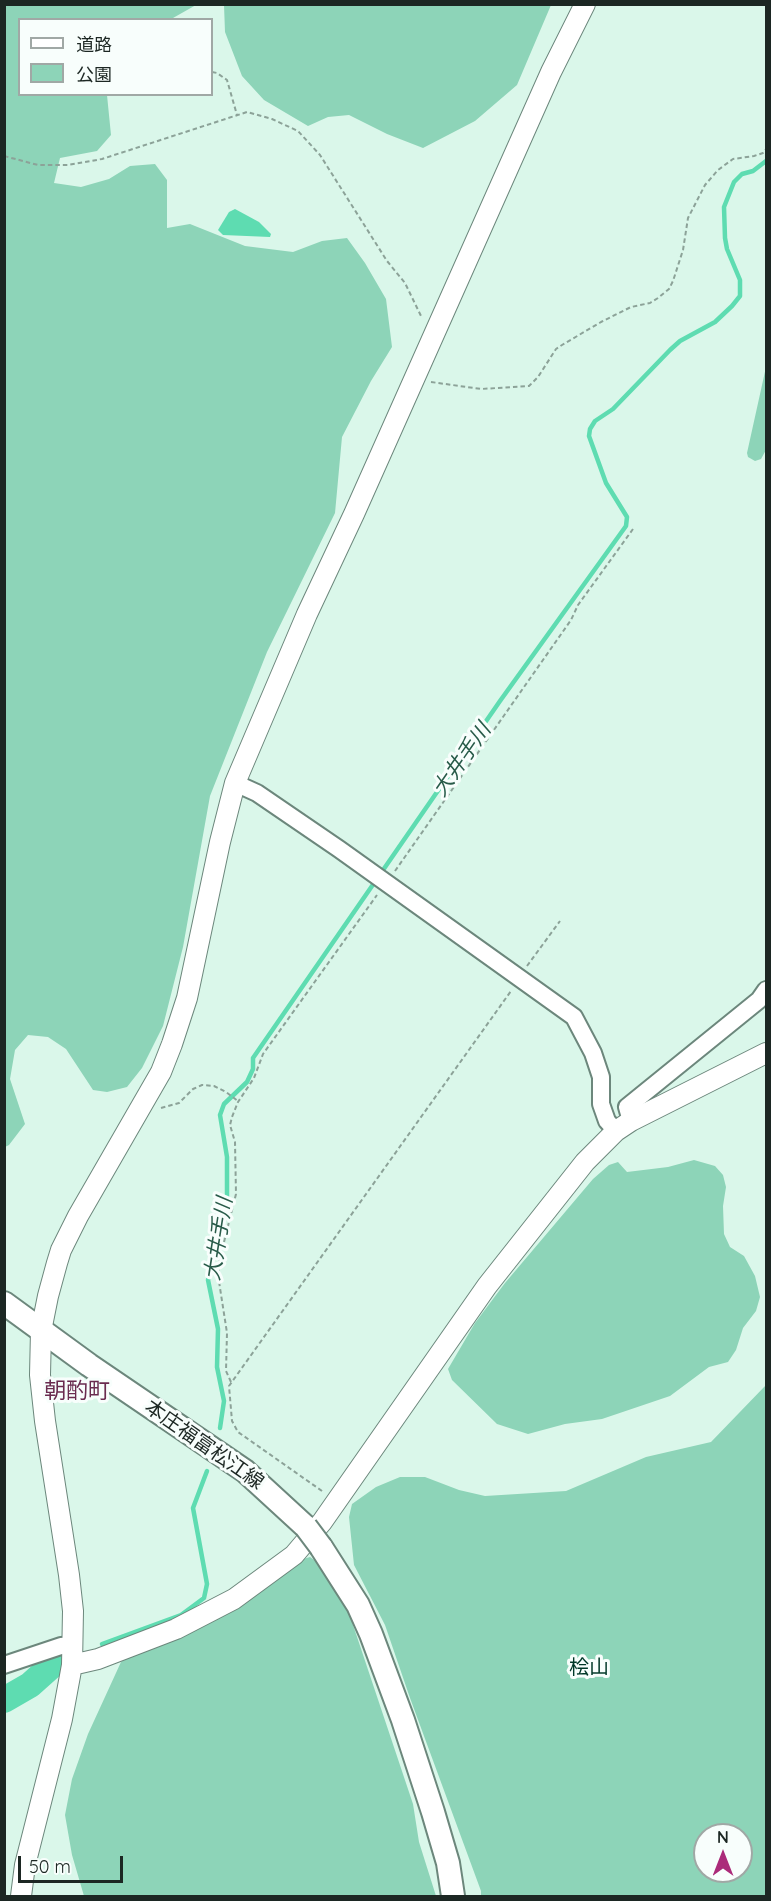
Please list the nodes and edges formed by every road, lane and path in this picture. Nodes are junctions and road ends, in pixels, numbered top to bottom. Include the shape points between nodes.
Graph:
1 (585, 4) edge
2 (213, 72) edge
3 (238, 116) junction
4 (766, 149) edge
5 (4, 156) edge
6 (435, 331) junction
7 (413, 379) junction
8 (633, 529) dead end
9 (236, 783) junction
10 (381, 880) junction
11 (560, 921) dead end
12 (522, 975) junction
13 (766, 990) edge
14 (766, 1053) edge
15 (236, 1100) junction
16 (156, 1107) dead end
17 (623, 1126) junction
18 (4, 1303) edge
19 (41, 1331) junction
20 (231, 1382) junction
21 (337, 1501) junction
22 (73, 1655) junction
23 (4, 1665) edge
24 (21, 1896) edge
25 (453, 1896) edge

1 - 6 street
2 - 3 path via 227,80
3 - 5 path via 102,159 68,165 38,165
3 - 6 path via 247,112 273,119 298,131 320,155 405,283 426,326
4 - 7 path via 754,156 733,159 705,185 688,218 683,250 669,289 650,303 631,307 556,349 533,384 481,389
6 - 7 street
7 - 9 street
8 - 10 path
9 - 10 street
9 - 19 street via 180,1024 161,1072 61,1250
10 - 12 street
10 - 15 path
11 - 12 path
12 - 17 street via 574,1017 601,1077 601,1104 607,1121
12 - 20 path
13 - 17 street via 759,1000 627,1107
14 - 17 street
15 - 16 path via 214,1086 198,1086 179,1103 165,1109
15 - 20 path via 230,1125 236,1194 218,1275 227,1333 226,1371
17 - 21 street via 585,1162 487,1286
18 - 19 main road, 本庄福富松江線
19 - 22 street via 40,1376 69,1575
19 - 25 main road, 本庄福富松江線, bridge via 245,1471 306,1527 321,1547 358,1605 371,1634 433,1812
20 - 21 path via 232,1421 238,1432
21 - 22 street via 294,1555 234,1599 176,1629 98,1659
22 - 23 street via 61,1646
22 - 24 street

